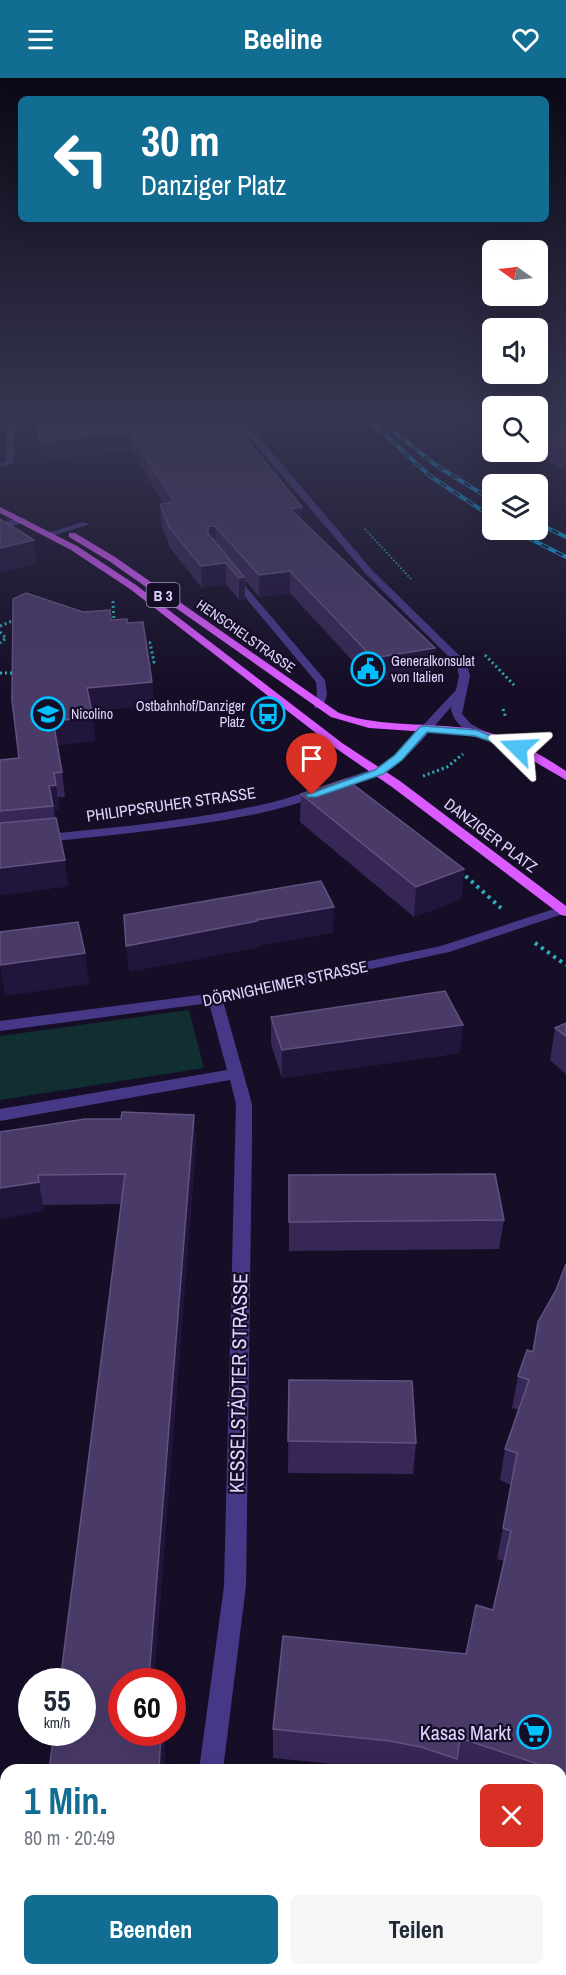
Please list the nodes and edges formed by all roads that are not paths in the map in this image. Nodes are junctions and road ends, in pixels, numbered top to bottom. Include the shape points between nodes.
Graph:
1 (315, 508) edge
2 (0, 510) edge
3 (22, 520) junction
4 (45, 521) dead end
5 (86, 524) dead end
6 (0, 526) edge
7 (63, 530) junction
8 (49, 534) junction
9 (225, 567) edge
10 (460, 690) junction
11 (319, 706) junction
12 (424, 729) junction
13 (484, 735) junction
14 (379, 772) junction
15 (566, 776) edge
16 (396, 784) joint
17 (0, 843) edge
18 (564, 911) edge
19 (215, 998) junction
20 (0, 1026) edge
21 (235, 1074) junction
22 (0, 1115) edge
23 (213, 1764) edge

1 - 10 street via 376,580 462,664 465,674
2 - 3 main road, HENSCHELSTRASSE / B 3
3 - 6 street
3 - 8 main road, HENSCHELSTRASSE / B 3
4 - 7 main road, HENSCHELSTRASSE / B 3
5 - 7 street
7 - 8 street
7 - 11 main road, HENSCHELSTRASSE / B 3 via 112,559
8 - 14 main road, HENSCHELSTRASSE / B 3 via 134,587 229,663
9 - 11 street via 321,682
10 - 12 street
10 - 13 street via 458,717
11 - 12 main road, HENSCHELSTRASSE / B 3 via 360,724
12 - 13 main road, B 3
12 - 14 street
13 - 15 main road, B 3 via 518,748
14 - 16 main road, HENSCHELSTRASSE / B 3
14 - 17 street, PHILIPPSRUHER STRASSE via 312,795 217,817
16 - 18 main road, DANZIGER PLATZ / B 3
18 - 19 street, DÖRNIGHEIMER STRASSE via 444,949
19 - 20 street, DÖRNIGHEIMER STRASSE
19 - 21 street, KESSELSTÄDTER STRASSE
21 - 22 street
21 - 23 street, KESSELSTÄDTER STRASSE via 244,1104 235,1586

